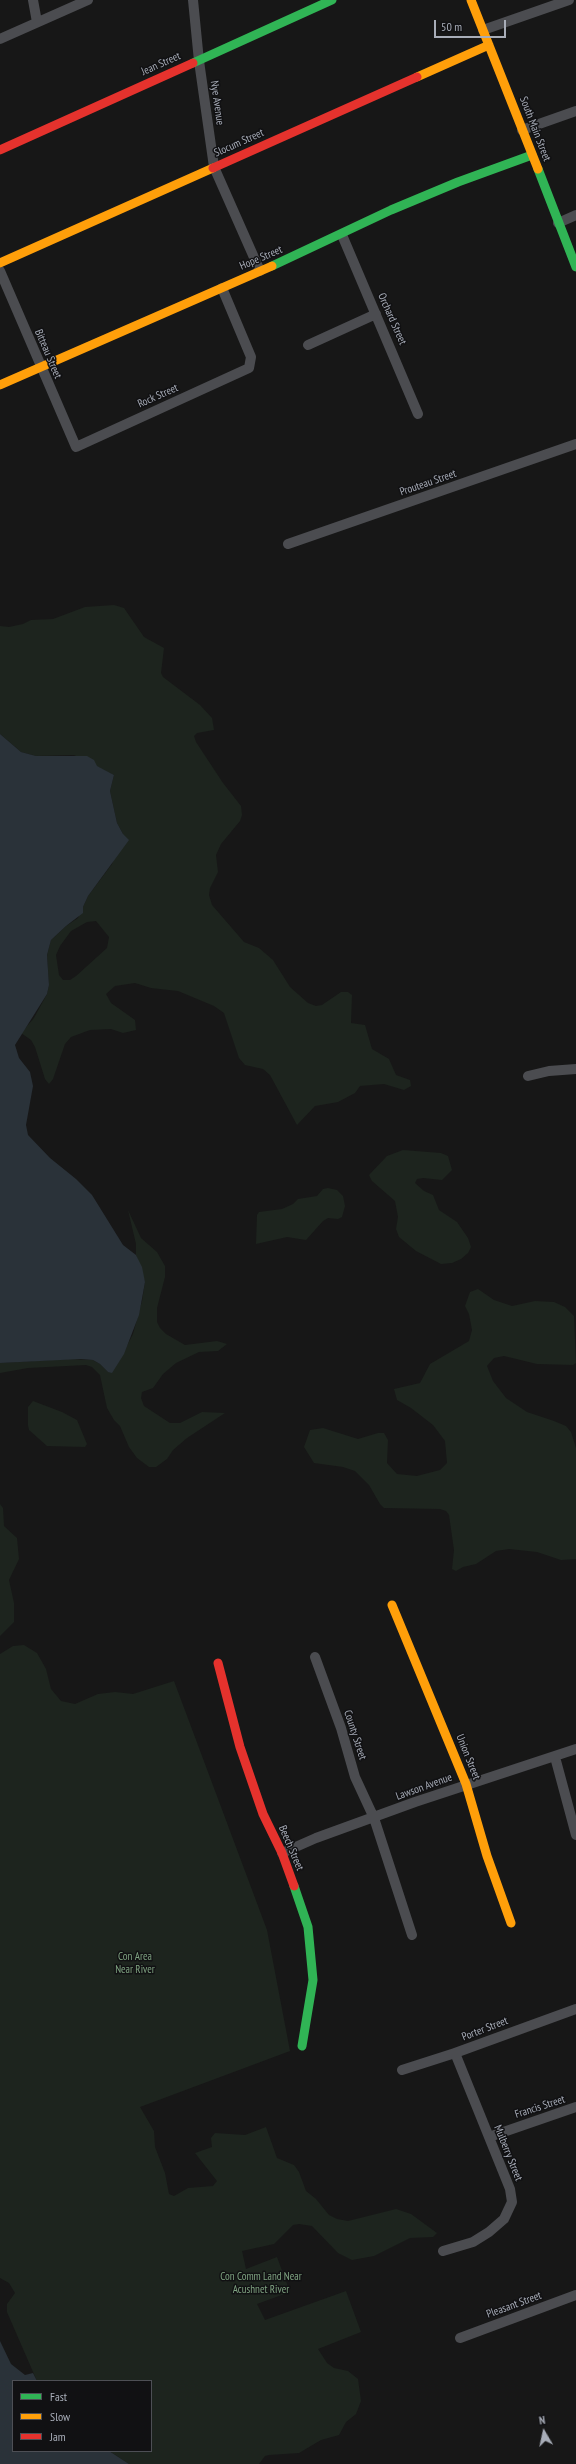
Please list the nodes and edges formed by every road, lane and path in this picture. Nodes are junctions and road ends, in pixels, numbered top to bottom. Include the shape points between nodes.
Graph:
1 (34, 0) edge
2 (88, 0) edge
3 (193, 0) edge
4 (332, 0) edge
5 (471, 0) edge
6 (569, 0) edge
7 (37, 22) junction
8 (483, 30) junction
9 (0, 39) edge
10 (489, 45) junction
11 (199, 61) junction
12 (576, 111) edge
13 (522, 130) junction
14 (0, 150) edge
15 (532, 155) junction
16 (214, 167) junction
17 (576, 215) edge
18 (558, 223) junction
19 (342, 235) junction
20 (0, 263) edge
21 (576, 268) edge
22 (0, 271) edge
23 (260, 271) junction
24 (222, 288) junction
25 (376, 314) junction
26 (308, 345) dead end
27 (40, 367) junction
28 (0, 385) edge
29 (418, 414) dead end
30 (576, 444) edge
31 (76, 447) joint
32 (288, 544) dead end
33 (576, 1069) edge
34 (528, 1076) dead end
35 (392, 1605) dead end
36 (315, 1657) dead end
37 (218, 1662) dead end
38 (576, 1750) edge
39 (555, 1757) junction
40 (466, 1784) junction
41 (374, 1818) junction
42 (576, 1835) edge
43 (282, 1853) junction
44 (511, 1922) dead end
45 (412, 1935) dead end
46 (576, 2009) edge
47 (302, 2046) dead end
48 (455, 2053) junction
49 (402, 2070) dead end
50 (576, 2107) edge
51 (489, 2137) junction
52 (444, 2251) dead end
53 (576, 2295) edge
54 (460, 2338) dead end

1 - 7 street
2 - 7 street
3 - 11 street, Nye Avenue
4 - 11 street, Jean Street
5 - 8 street, South Main Street
6 - 8 street
7 - 9 street
8 - 10 street, South Main Street
10 - 13 street, South Main Street
10 - 16 street, Slocum Street
11 - 14 street, Jean Street
11 - 16 street, Nye Avenue
12 - 13 street
13 - 15 street, South Main Street
15 - 18 street, South Main Street
15 - 19 street, Hope Street via 391,210
16 - 20 street, Slocum Street
16 - 23 street, Nye Avenue
17 - 18 street
18 - 21 street, South Main Street
19 - 23 street, Hope Street
19 - 25 street, Orchard Street
22 - 27 street, Bitteau Street
23 - 24 street, Hope Street
24 - 27 street, Hope Street
24 - 31 street, Rock Street via 251,357 249,368
25 - 26 street
25 - 29 street, Orchard Street
27 - 28 street, Hope Street
27 - 31 street, Bitteau Street
30 - 32 street, Prouteau Street
33 - 34 street
35 - 40 street, Union Street
36 - 41 street, County Street via 356,1777
37 - 43 street, Beech Street via 240,1747 263,1814
38 - 39 street, Lawson Avenue
39 - 40 street, Lawson Avenue
39 - 42 street
40 - 41 street, Lawson Avenue
40 - 44 street, Union Street via 487,1856
41 - 43 street, Lawson Avenue
41 - 45 street, County Street
43 - 47 street, Beech Street via 308,1927 313,1980
46 - 48 street, Porter Street
48 - 49 street, Porter Street
48 - 51 street, Mulberry Street
50 - 51 street, Francis Street
51 - 52 street, Mulberry Street via 510,2189 512,2202 504,2219 489,2232 473,2242
53 - 54 street, Pleasant Street

